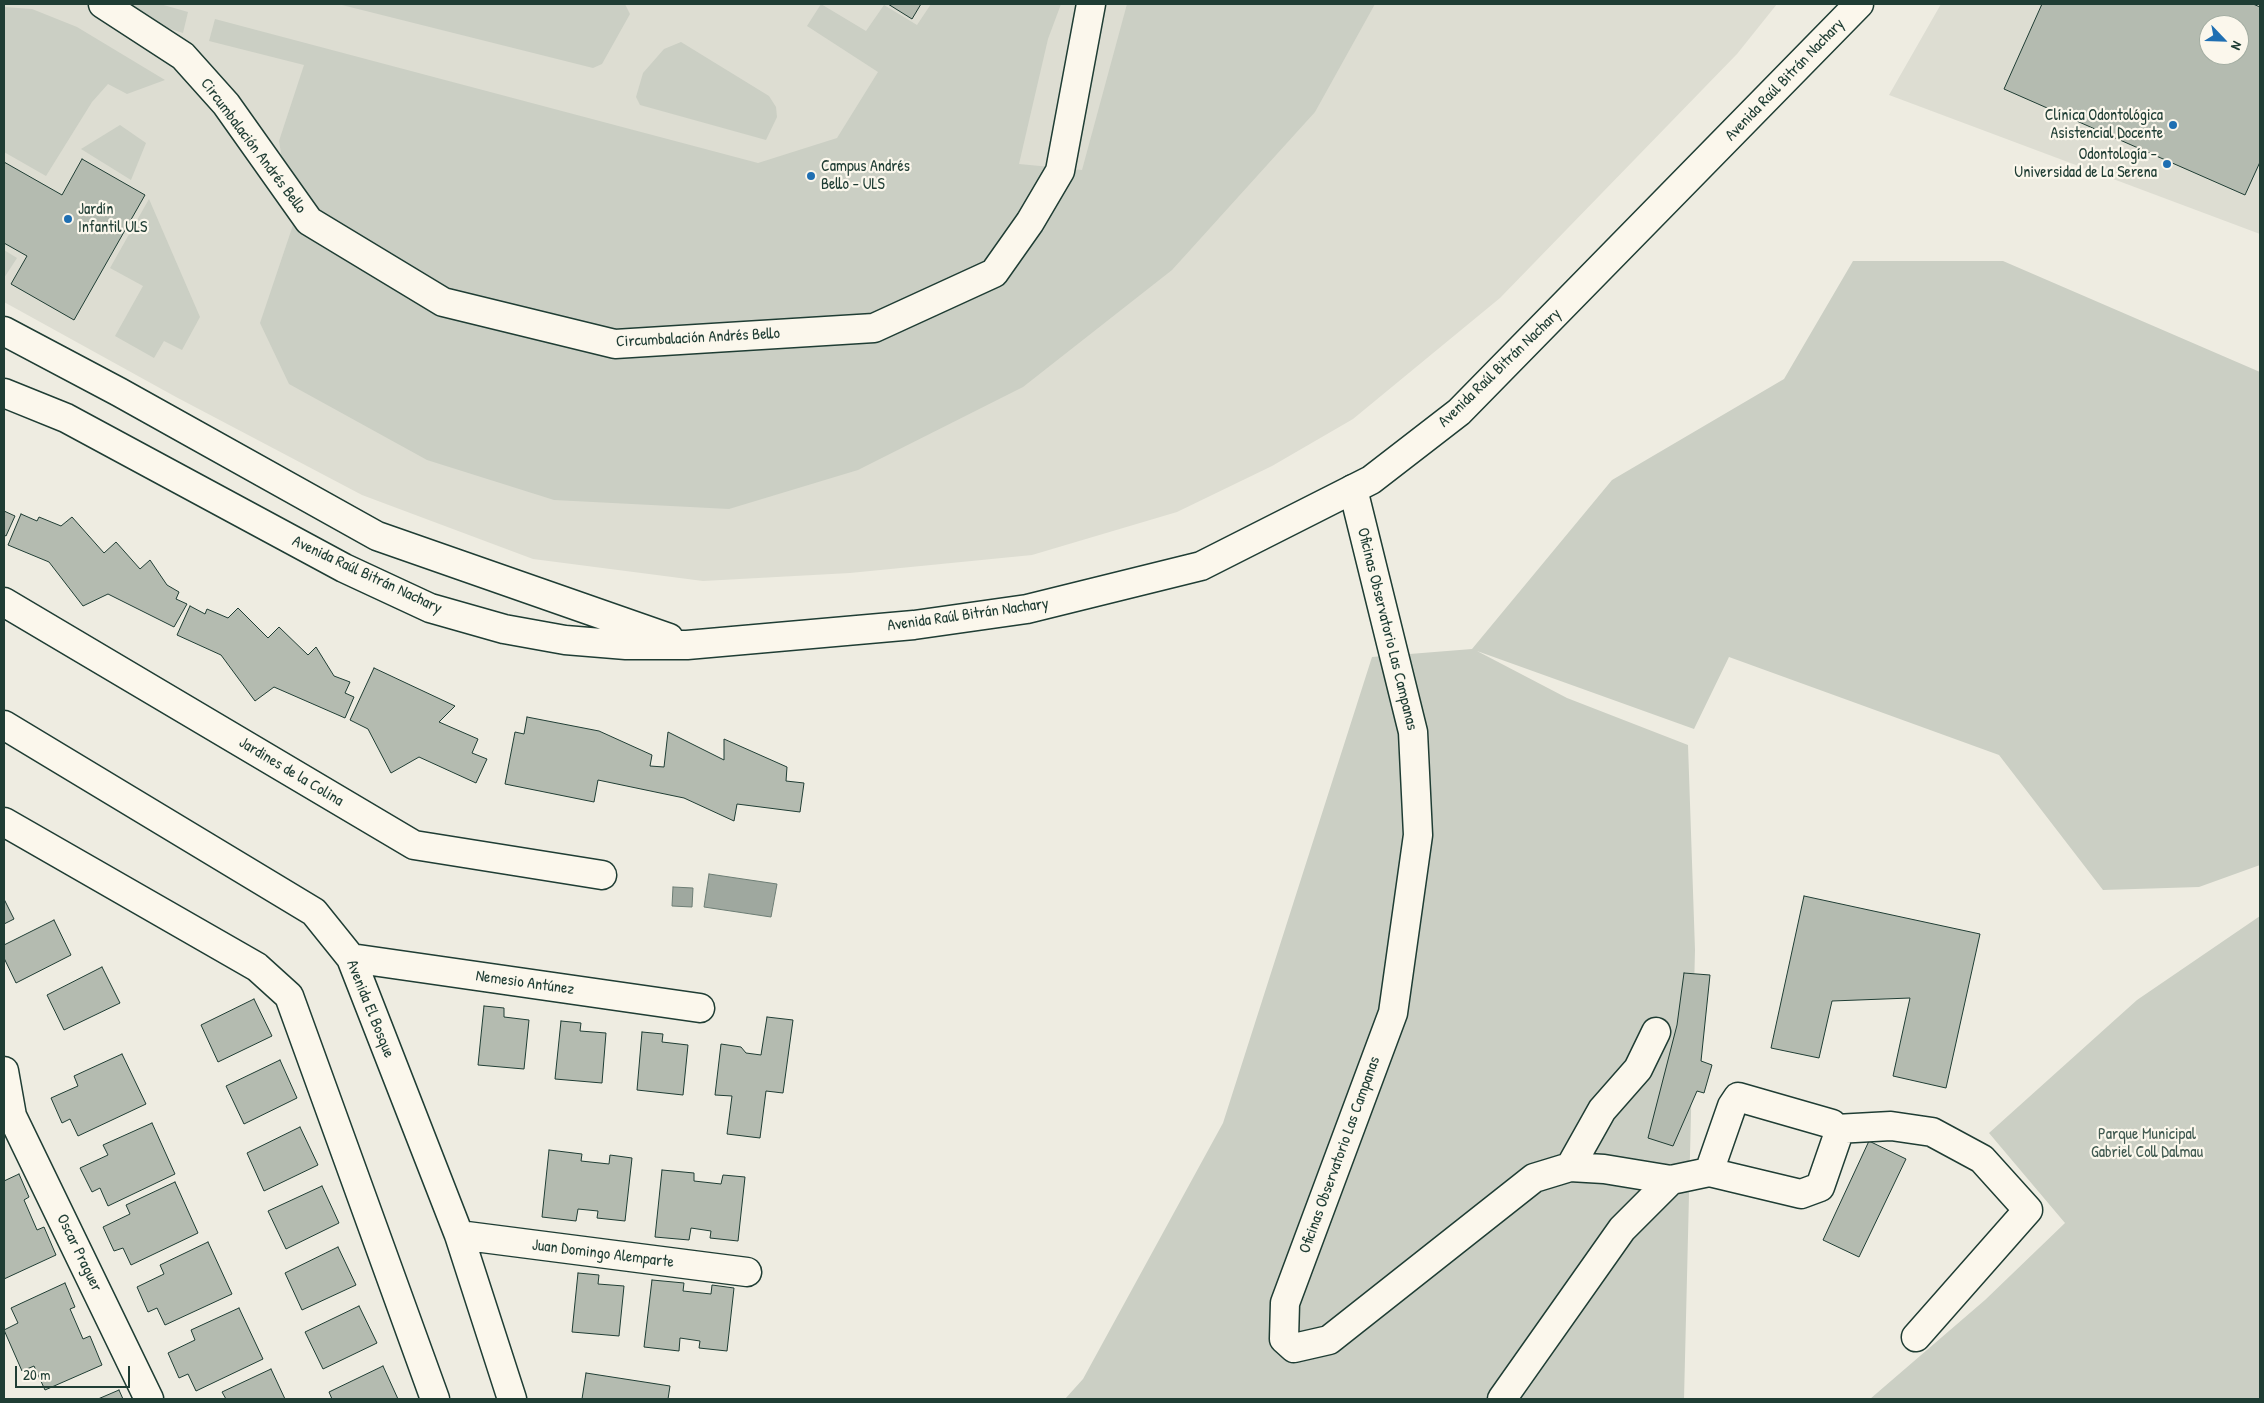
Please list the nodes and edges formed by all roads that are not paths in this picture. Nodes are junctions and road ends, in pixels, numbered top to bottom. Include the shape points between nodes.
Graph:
1 (102, 4) edge
2 (1091, 4) edge
3 (1859, 4) edge
4 (4, 331) edge
5 (4, 392) edge
6 (1352, 489) junction
7 (4, 602) edge
8 (687, 645) junction
9 (4, 725) edge
10 (4, 822) edge
11 (602, 875) dead end
12 (351, 958) junction
13 (700, 1008) dead end
14 (1656, 1032) dead end
15 (4, 1072) edge
16 (8, 1119) edge
17 (1836, 1130) junction
18 (1570, 1167) junction
19 (1709, 1172) junction
20 (1671, 1180) junction
21 (459, 1235) junction
22 (748, 1272) dead end
23 (1916, 1337) dead end
24 (149, 1399) edge
25 (435, 1399) edge
26 (512, 1399) edge
27 (1502, 1399) edge

1 - 2 main road, Circumbalación Andrés Bello via 183,56 226,104 309,221 443,302 615,344 874,328 994,273 1060,172
3 - 6 main road, Avenida Raúl Bitrán Nachary via 1459,412 1371,480
4 - 8 main road via 377,536
5 - 8 main road, Avenida Raúl Bitrán Nachary via 66,418 344,568 430,608 504,629 565,640
6 - 8 main road, Avenida Raúl Bitrán Nachary via 1201,566 1027,609 914,625
6 - 18 main road, Oficinas Observatorio Las Campanas via 1413,732 1418,835 1393,1012 1285,1303 1284,1339 1294,1348 1329,1340 1534,1178
7 - 11 main road, Jardines de la Colina via 414,845
9 - 12 main road, Avenida El Bosque via 314,912
10 - 25 main road via 257,967 289,996
12 - 13 main road, Nemesio Antúnez
12 - 21 main road, Avenida El Bosque
14 - 18 main road via 1638,1069 1602,1110
15 - 16 main road, Oscar Praguer
16 - 24 main road, Oscar Praguer
17 - 19 main road, Oficinas Observatorio Las Campanas via 1838,1135 1820,1187 1802,1194
17 - 19 main road via 1832,1124 1738,1097
17 - 23 main road via 1891,1126 1932,1132 1982,1158 2028,1210
18 - 20 main road, Oficinas Observatorio Las Campanas
19 - 20 main road, Oficinas Observatorio Las Campanas
20 - 27 main road via 1622,1229
21 - 22 main road, Juan Domingo Alemparte
21 - 26 main road, Avenida El Bosque

